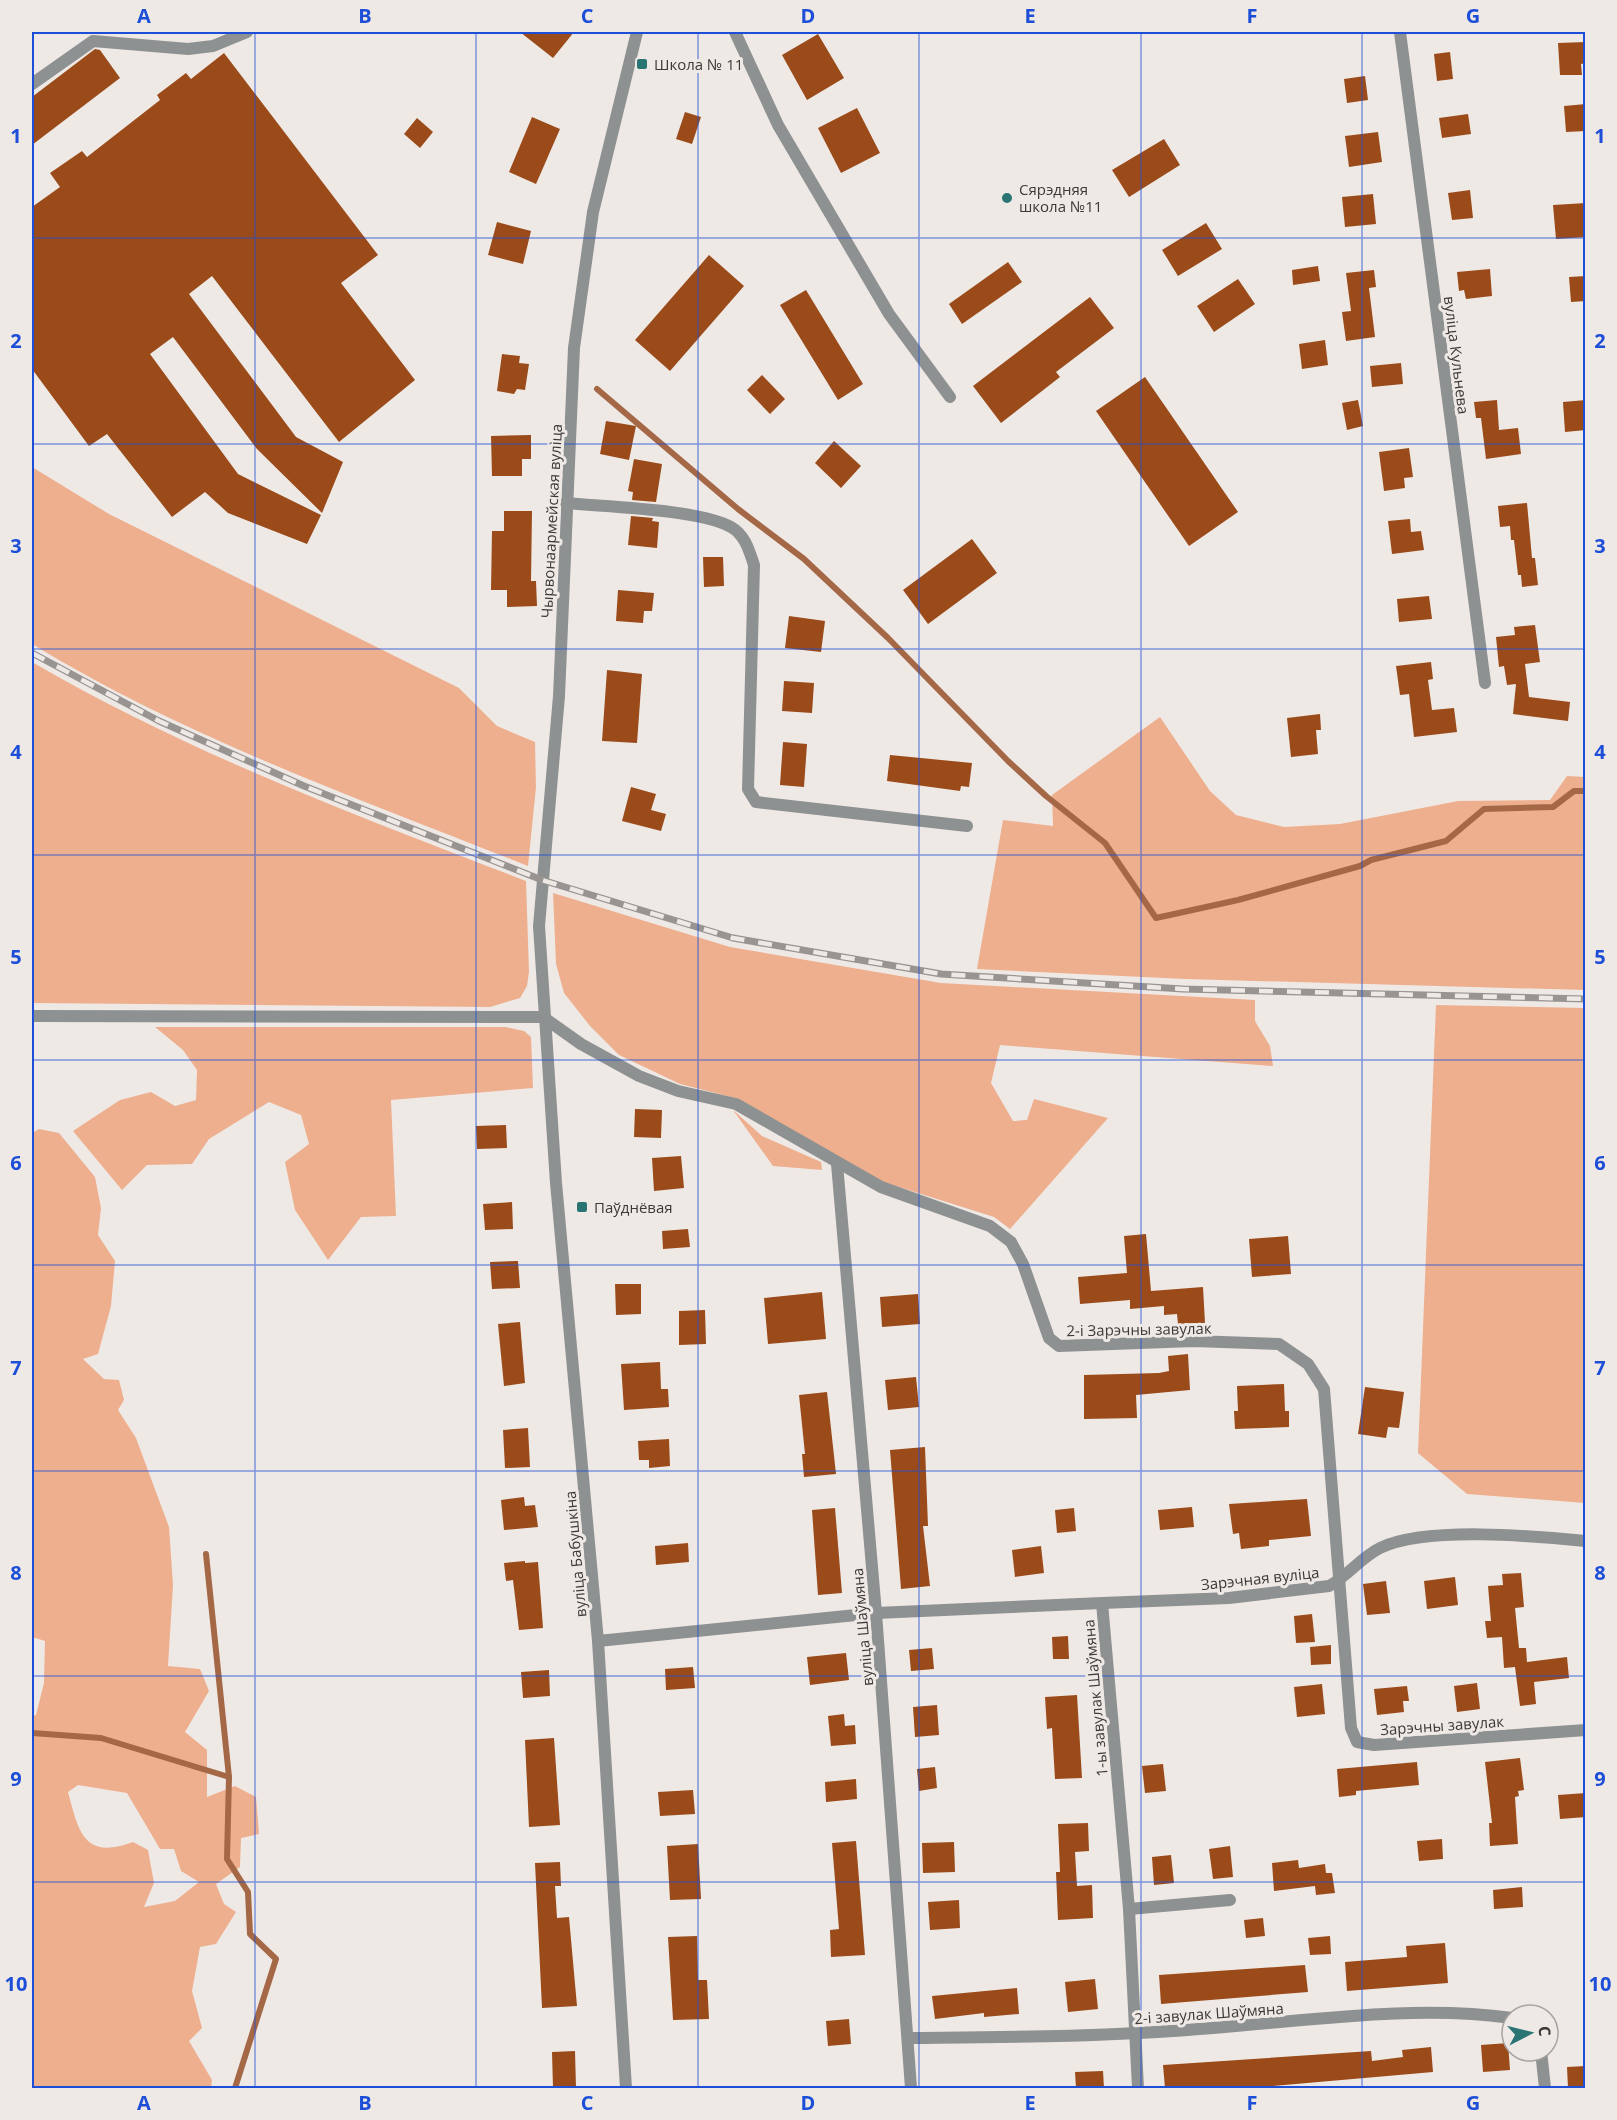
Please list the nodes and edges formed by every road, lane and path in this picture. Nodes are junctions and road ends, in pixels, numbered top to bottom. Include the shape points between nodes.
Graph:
1 (247, 32) edge
2 (637, 32) edge
3 (735, 32) edge
4 (1400, 32) edge
5 (32, 84) edge
6 (950, 397) dead end
7 (567, 503) junction
8 (1485, 683) dead end
9 (966, 826) dead end
10 (32, 1016) edge
11 (543, 1017) junction
12 (837, 1164) junction
13 (1586, 1541) edge
14 (1341, 1580) junction
15 (1102, 1603) junction
16 (876, 1612) junction
17 (598, 1641) junction
18 (1586, 1730) edge
19 (1230, 1900) dead end
20 (1129, 1909) junction
21 (1500, 2016) edge
22 (1134, 2034) junction
23 (908, 2038) junction
24 (1542, 2063) edge
25 (626, 2088) edge
26 (911, 2088) edge
27 (1138, 2088) edge
28 (1545, 2088) edge

1 - 5 street via 213,46 188,49 93,41
2 - 7 street, Чырвонаармейская вуліца via 593,212 574,348
3 - 6 street via 778,125 889,314
4 - 8 street, вуліца Кульнева
7 - 9 street via 702,517 732,527 747,542 754,565 748,789 756,801
7 - 11 street, Чырвонаармейская вуліца via 559,696 539,926
10 - 11 street
11 - 12 street, 2-і Зарэчны завулак via 639,1076 678,1091 736,1104
11 - 17 street, вуліца Бабушкіна
12 - 14 street, 2-і Зарэчны завулак via 881,1187 990,1226 1011,1242 1023,1263 1049,1338 1059,1346 1194,1341 1279,1344 1308,1364 1324,1389
12 - 16 street, вуліца Шаўмяна
13 - 14 street, Зарэчная вуліца via 1446,1535 1406,1539 1355,1563
14 - 15 street, Зарэчная вуліца via 1329,1586 1229,1598
14 - 18 street, Зарэчны завулак via 1352,1728 1357,1742 1385,1744
15 - 16 street, 1-ы завулак Шаўмяна
15 - 20 street, 1-ы завулак Шаўмяна
16 - 17 street, 1-ы завулак Шаўмяна
16 - 23 street, вуліца Шаўмяна
17 - 25 street, вуліца Бабушкіна
19 - 20 street
20 - 22 street, 1-ы завулак Шаўмяна
21 - 22 street, 2-і завулак Шаўмяна via 1409,2014
22 - 23 street, 2-і завулак Шаўмяна
22 - 27 street, 1-ы завулак Шаўмяна
23 - 26 street, вуліца Шаўмяна
24 - 28 street

